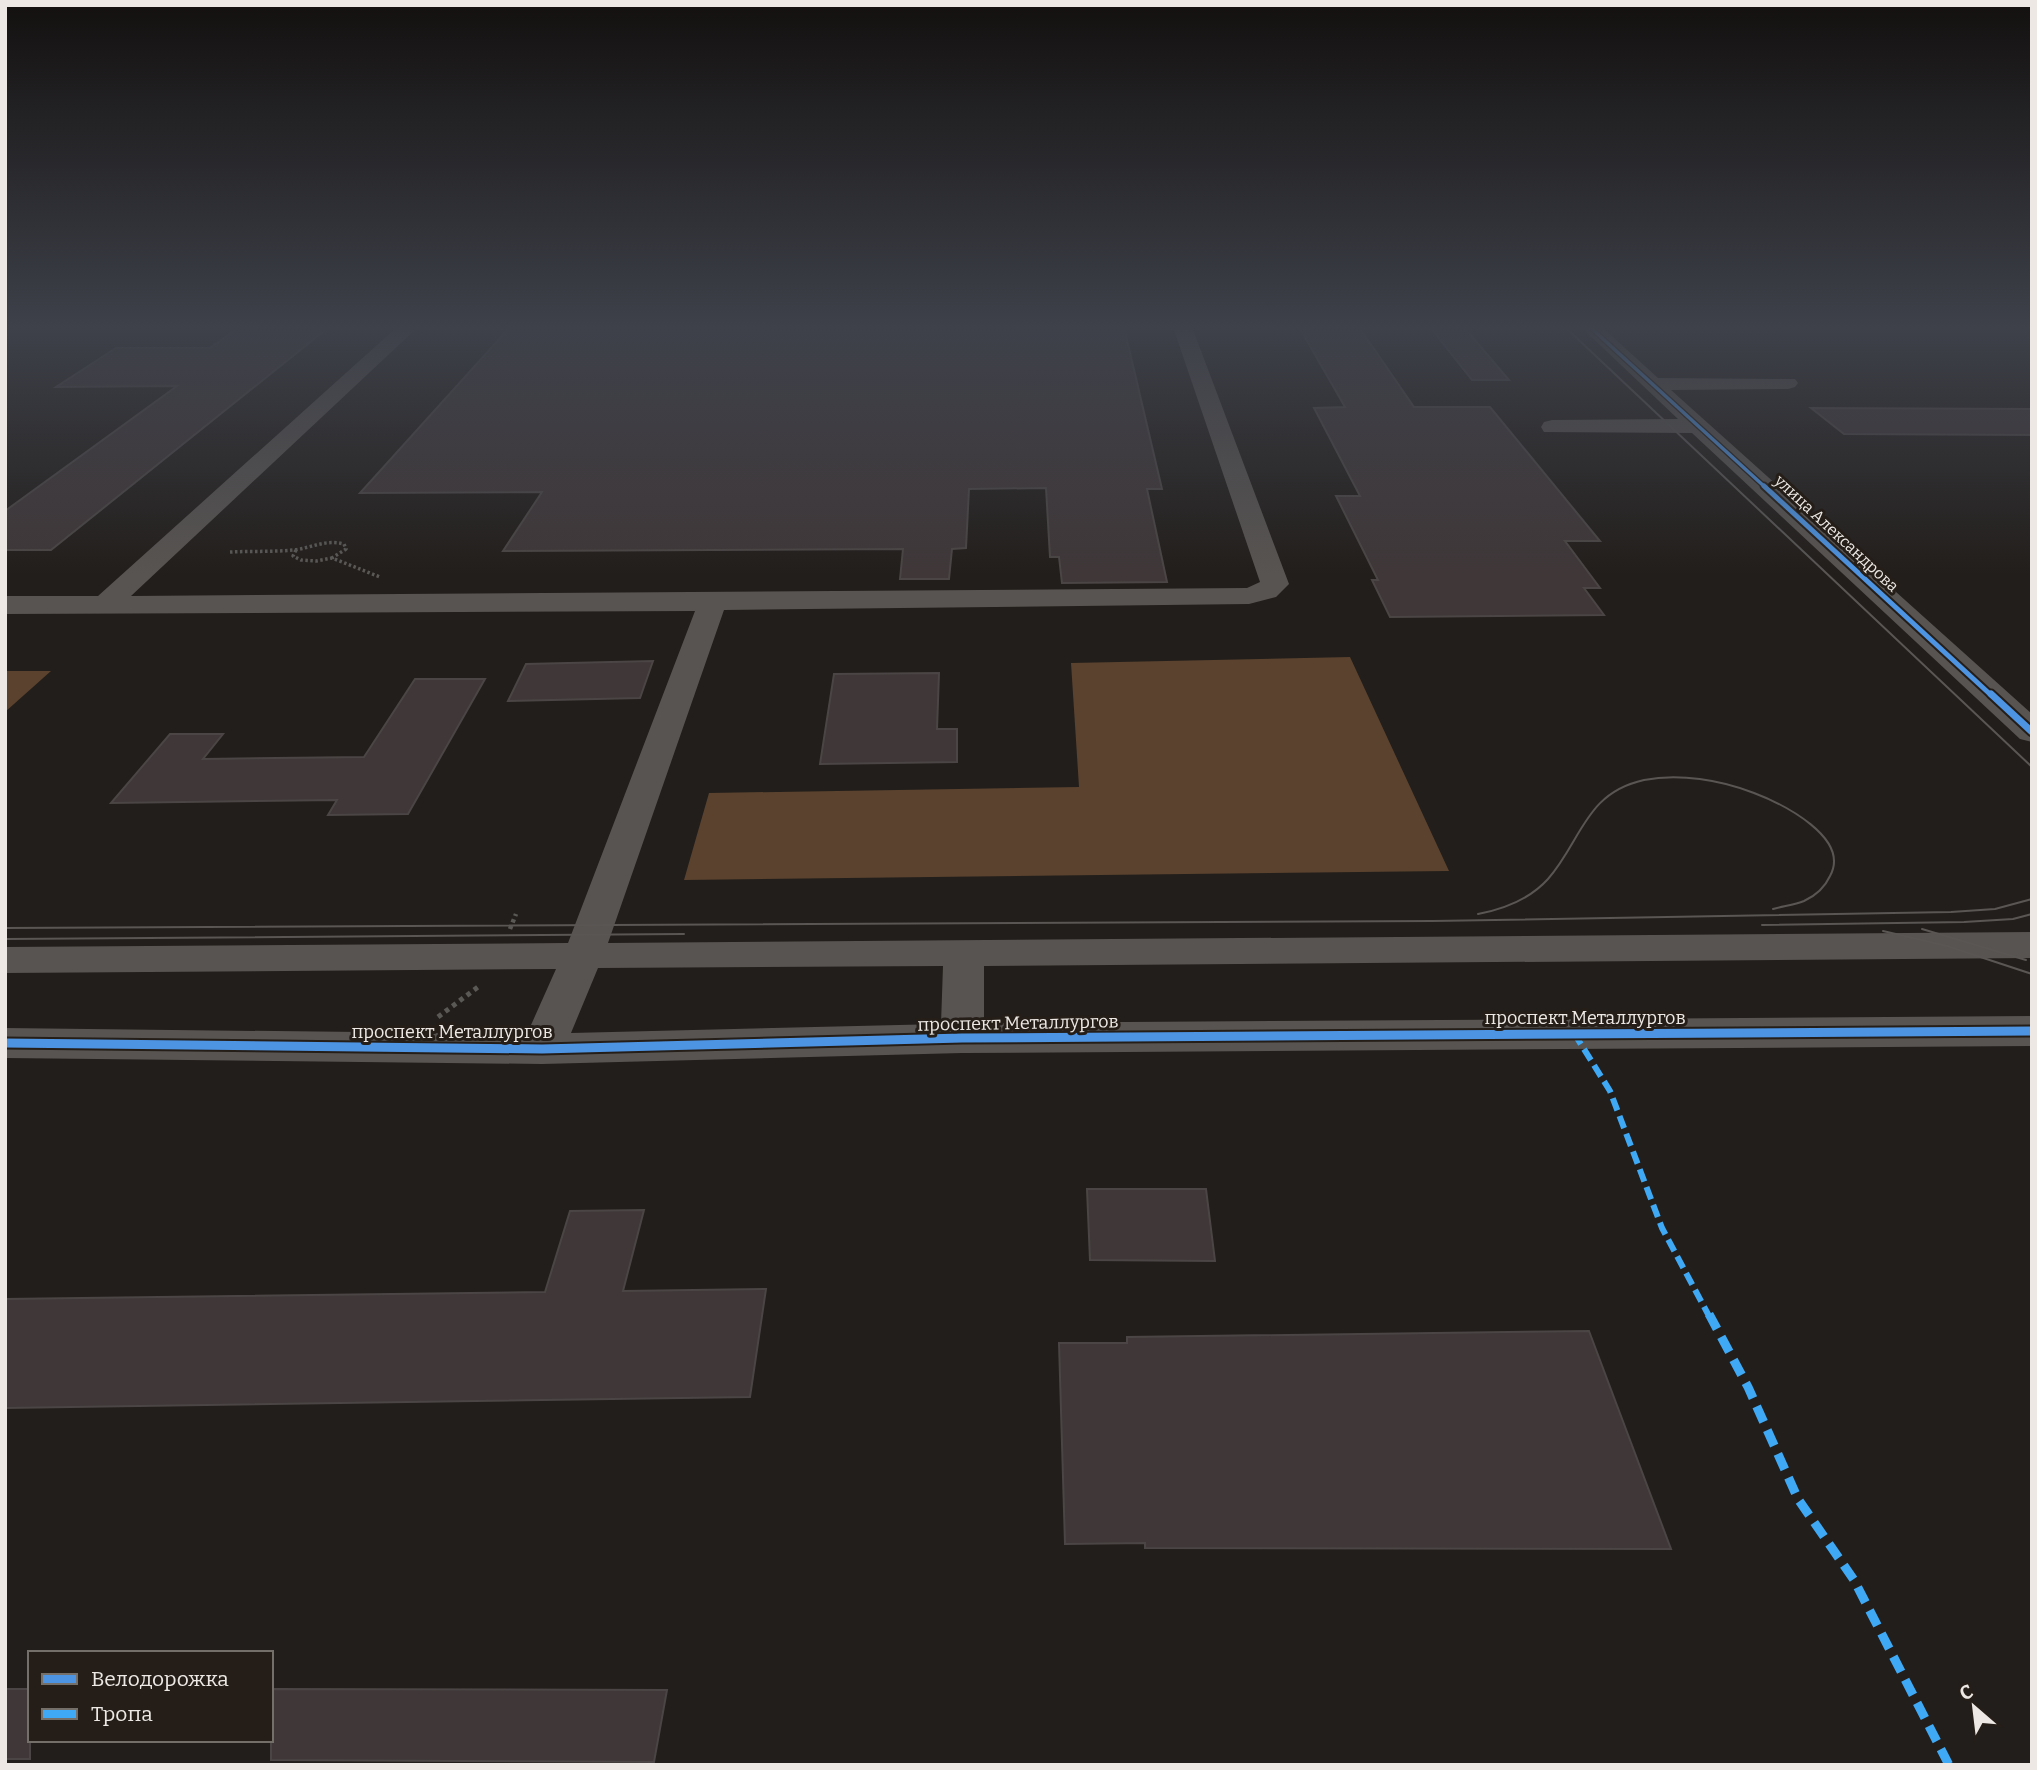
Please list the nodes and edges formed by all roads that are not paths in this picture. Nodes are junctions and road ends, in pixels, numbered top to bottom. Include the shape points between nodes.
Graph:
1 (319, 410) edge
2 (1212, 410) edge
3 (1682, 410) edge
4 (1700, 426) junction
5 (1552, 427) dead end
6 (713, 603) junction
7 (5, 605) edge
8 (105, 605) junction
9 (2032, 732) edge
10 (2032, 945) edge
11 (964, 953) junction
12 (582, 956) junction
13 (5, 960) edge
14 (2032, 1031) edge
15 (962, 1038) junction
16 (5, 1043) edge
17 (542, 1049) junction

1 - 8 street
2 - 6 street via 1275,584 1266,591 1249,596
3 - 4 street, улица Александрова
4 - 5 street
4 - 9 street, улица Александрова
6 - 8 street
6 - 12 street
7 - 8 street
10 - 11 street
11 - 12 street
11 - 15 street
12 - 13 street
12 - 17 street
14 - 15 street, проспект Металлургов
15 - 17 street, проспект Металлургов
16 - 17 street, проспект Металлургов

